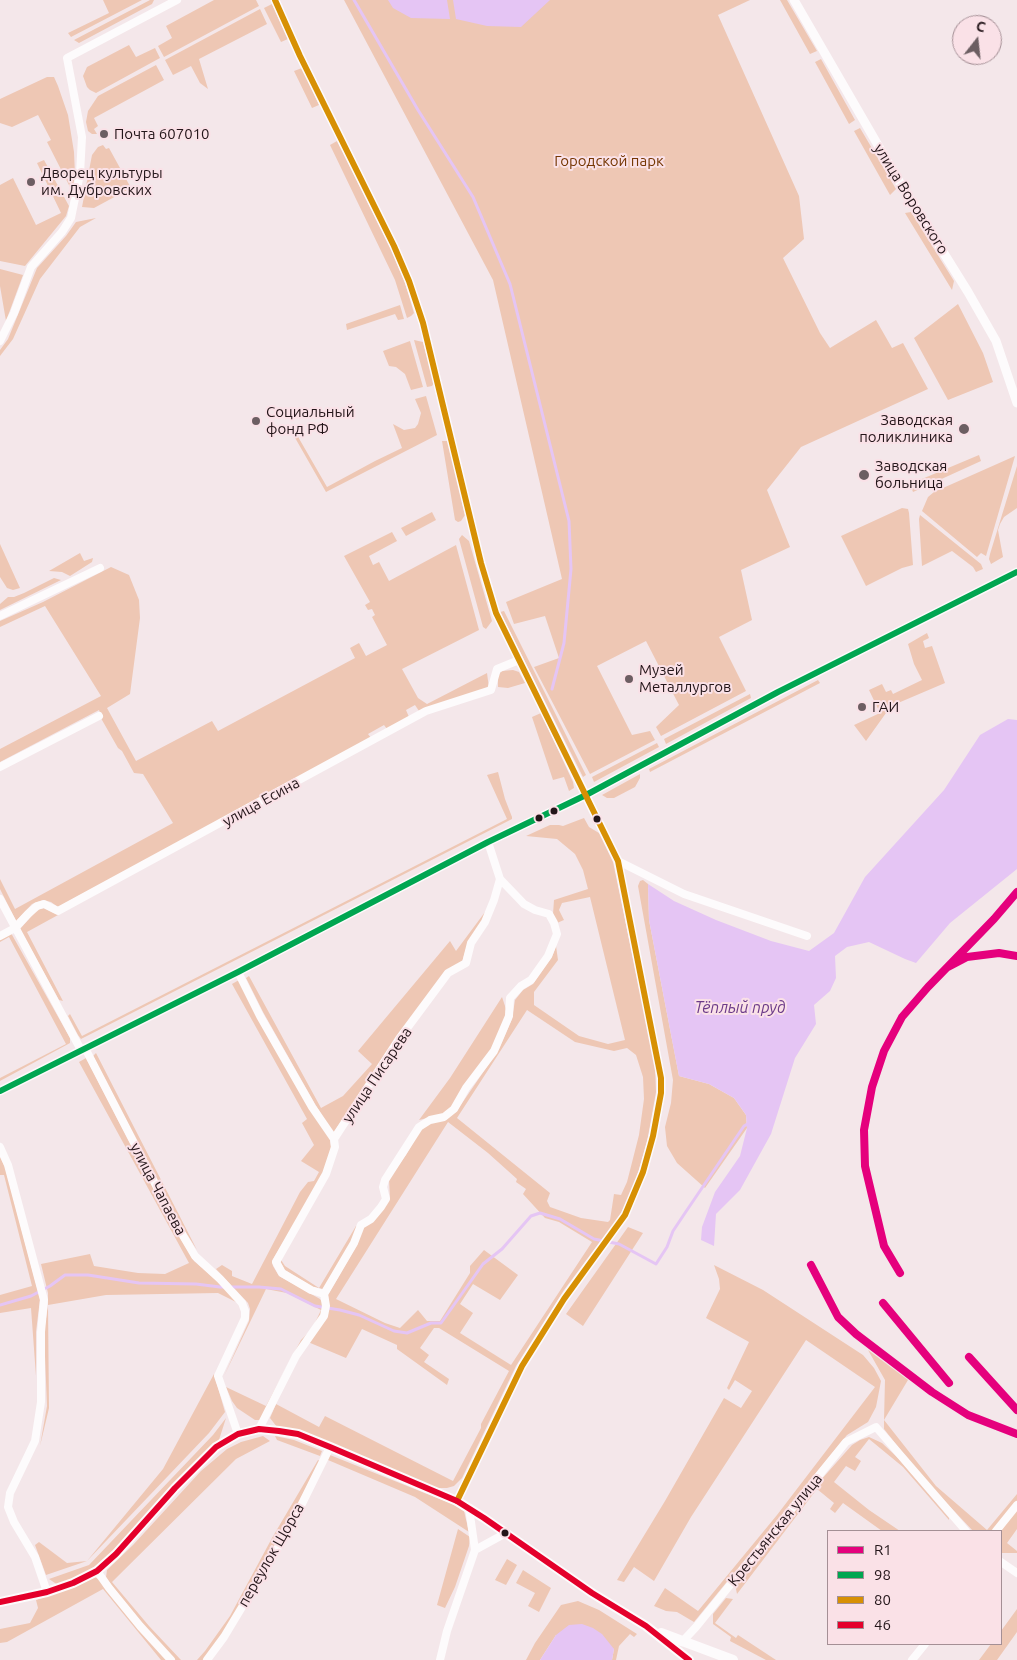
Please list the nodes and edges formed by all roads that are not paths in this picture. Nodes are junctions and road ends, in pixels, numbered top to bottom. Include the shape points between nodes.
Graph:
1 (177, 0) edge
2 (275, 0) edge
3 (794, 0) edge
4 (0, 341) edge
5 (1017, 403) edge
6 (100, 568) dead end
7 (1017, 572) edge
8 (0, 616) edge
9 (519, 660) junction
10 (99, 716) dead end
11 (0, 768) edge
12 (586, 796) junction
13 (488, 842) junction
14 (618, 861) junction
15 (500, 879) junction
16 (0, 899) edge
17 (15, 928) junction
18 (0, 936) edge
19 (807, 936) dead end
20 (238, 972) junction
21 (83, 1049) junction
22 (0, 1091) edge
23 (334, 1139) junction
24 (0, 1147) edge
25 (324, 1294) junction
26 (259, 1429) junction
27 (238, 1434) junction
28 (330, 1447) junction
29 (457, 1501) junction
30 (1017, 1505) edge
31 (469, 1508) junction
32 (965, 1530) edge
33 (997, 1530) edge
34 (506, 1533) junction
35 (475, 1550) junction
36 (1002, 1563) edge
37 (97, 1571) junction
38 (1017, 1573) edge
39 (47, 1592) junction
40 (0, 1602) edge
41 (646, 1626) junction
42 (682, 1642) junction
43 (924, 1645) edge
44 (171, 1660) edge
45 (207, 1660) edge
46 (440, 1660) edge
47 (689, 1660) edge
48 (733, 1660) edge
49 (912, 1660) edge

1 - 4 street via 67,58 82,137 75,203 62,232 31,267
2 - 9 street via 409,281 423,323 481,562 496,613
3 - 5 street, улица Воровского via 996,341
6 - 8 street
7 - 12 street via 786,688
9 - 12 street
9 - 17 street, улица Есина via 497,669 491,690 426,711 58,911 44,904 37,906
10 - 11 street
12 - 13 street
12 - 14 street
13 - 15 street
13 - 20 street
14 - 19 street via 684,894
14 - 29 street via 661,1078 662,1093 655,1129 643,1172 625,1215 564,1299 522,1366
15 - 23 street, улица Писарева via 494,900 471,943 466,963 448,973 415,1017
15 - 25 street via 524,904 549,914 557,934 548,956 531,980 510,998 509,1016 494,1050 454,1110 419,1127 385,1180 386,1199 382,1207 361,1225
16 - 17 street, улица Чапаева
17 - 18 street, улица Есина
17 - 21 street, улица Чапаева
20 - 21 street
20 - 23 street via 260,1016
21 - 22 street
21 - 27 street, улица Чапаева via 195,1256 220,1279 246,1311 218,1376
23 - 25 street, улица Писарева via 335,1147 326,1174 276,1262 282,1273
24 - 39 street via 32,1247 44,1300 41,1402 35,1440 10,1493 8,1507 35,1557
25 - 26 street via 324,1316 296,1356
26 - 27 main road
26 - 28 main road via 298,1434
27 - 37 main road via 216,1447
28 - 29 main road
28 - 45 street, переулок Щорса via 292,1524
29 - 31 main road
30 - 33 street
31 - 34 main road
31 - 35 street
32 - 42 street, Крестьянская улица via 876,1427 846,1442
34 - 35 street
34 - 41 main road
35 - 46 street
36 - 38 street
37 - 39 main road via 73,1584
37 - 44 street
39 - 40 main road
41 - 42 main road
41 - 47 main road
42 - 48 main road
43 - 49 street

